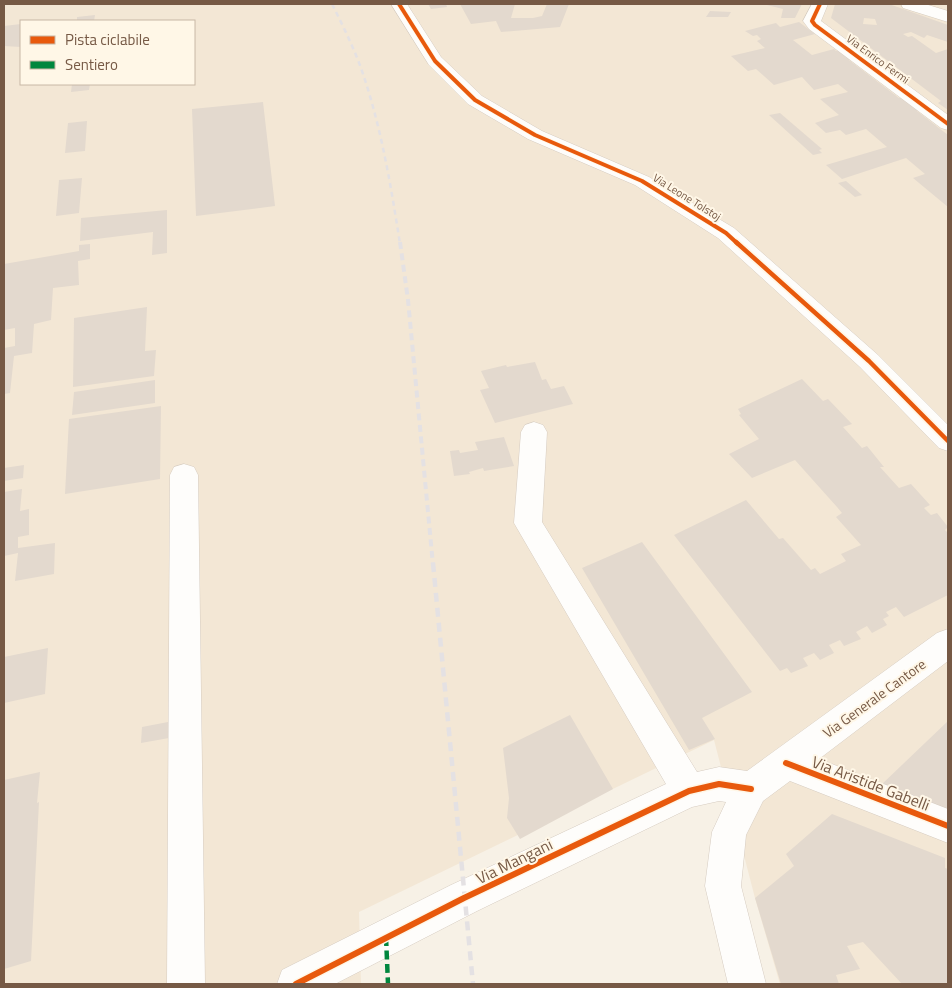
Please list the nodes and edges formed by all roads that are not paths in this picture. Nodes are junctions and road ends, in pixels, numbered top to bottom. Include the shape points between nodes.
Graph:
1 (399, 4) edge
2 (820, 4) edge
3 (910, 4) edge
4 (948, 17) edge
5 (948, 124) edge
6 (534, 432) dead end
7 (948, 441) edge
8 (184, 475) dead end
9 (948, 643) edge
10 (786, 763) junction
11 (751, 789) junction
12 (689, 791) junction
13 (948, 826) edge
14 (186, 984) edge
15 (296, 984) edge
16 (747, 984) edge

1 - 7 street, Via Leone Tolstoj via 435,61 475,100 535,134 642,181 726,232 869,360
2 - 5 street, Via Enrico Fermi via 812,20 815,26
3 - 4 street
6 - 12 street via 528,523
8 - 14 street
9 - 10 street, Via Generale Cantore
10 - 11 street, Via Generale Cantore
10 - 13 street, Via Aristide Gabelli
11 - 12 street, Via Mangani via 719,784
11 - 16 street via 729,832 723,886
12 - 15 street, Via Mangani via 447,907

